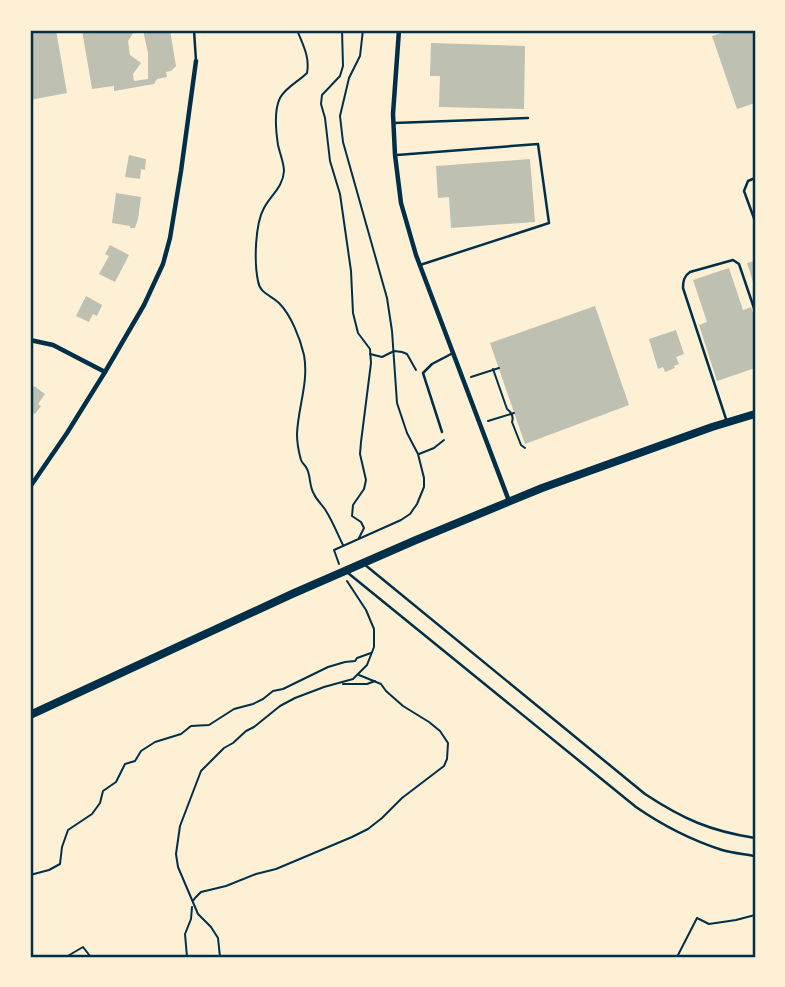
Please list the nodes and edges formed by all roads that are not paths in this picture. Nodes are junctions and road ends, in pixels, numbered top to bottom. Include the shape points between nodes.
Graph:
1 (194, 30) edge
2 (400, 30) edge
3 (196, 61) joint
4 (528, 118) dead end
5 (394, 123) junction
6 (395, 155) junction
7 (755, 178) edge
8 (755, 221) edge
9 (420, 265) junction
10 (755, 311) edge
11 (30, 340) edge
12 (453, 353) junction
13 (105, 372) junction
14 (755, 414) edge
15 (727, 423) junction
16 (442, 432) road end
17 (30, 487) edge
18 (509, 502) junction
19 (362, 563) junction
20 (345, 571) junction
21 (30, 715) edge
22 (755, 838) edge
23 (755, 856) edge

1 - 3 lane
2 - 5 street
3 - 13 street via 163,264
4 - 5 lane
5 - 6 street
6 - 9 street via 401,203
6 - 9 lane via 538,144 549,223
7 - 8 lane via 744,191
9 - 12 street
10 - 15 lane via 739,264 733,260 690,272 684,279 684,292
11 - 13 street via 53,345
12 - 16 lane via 423,373
12 - 18 street
13 - 17 street
14 - 15 main road
15 - 18 main road
18 - 19 main road
19 - 20 main road
19 - 22 lane via 645,794 696,823
20 - 21 main road
20 - 23 lane via 636,807 700,842

